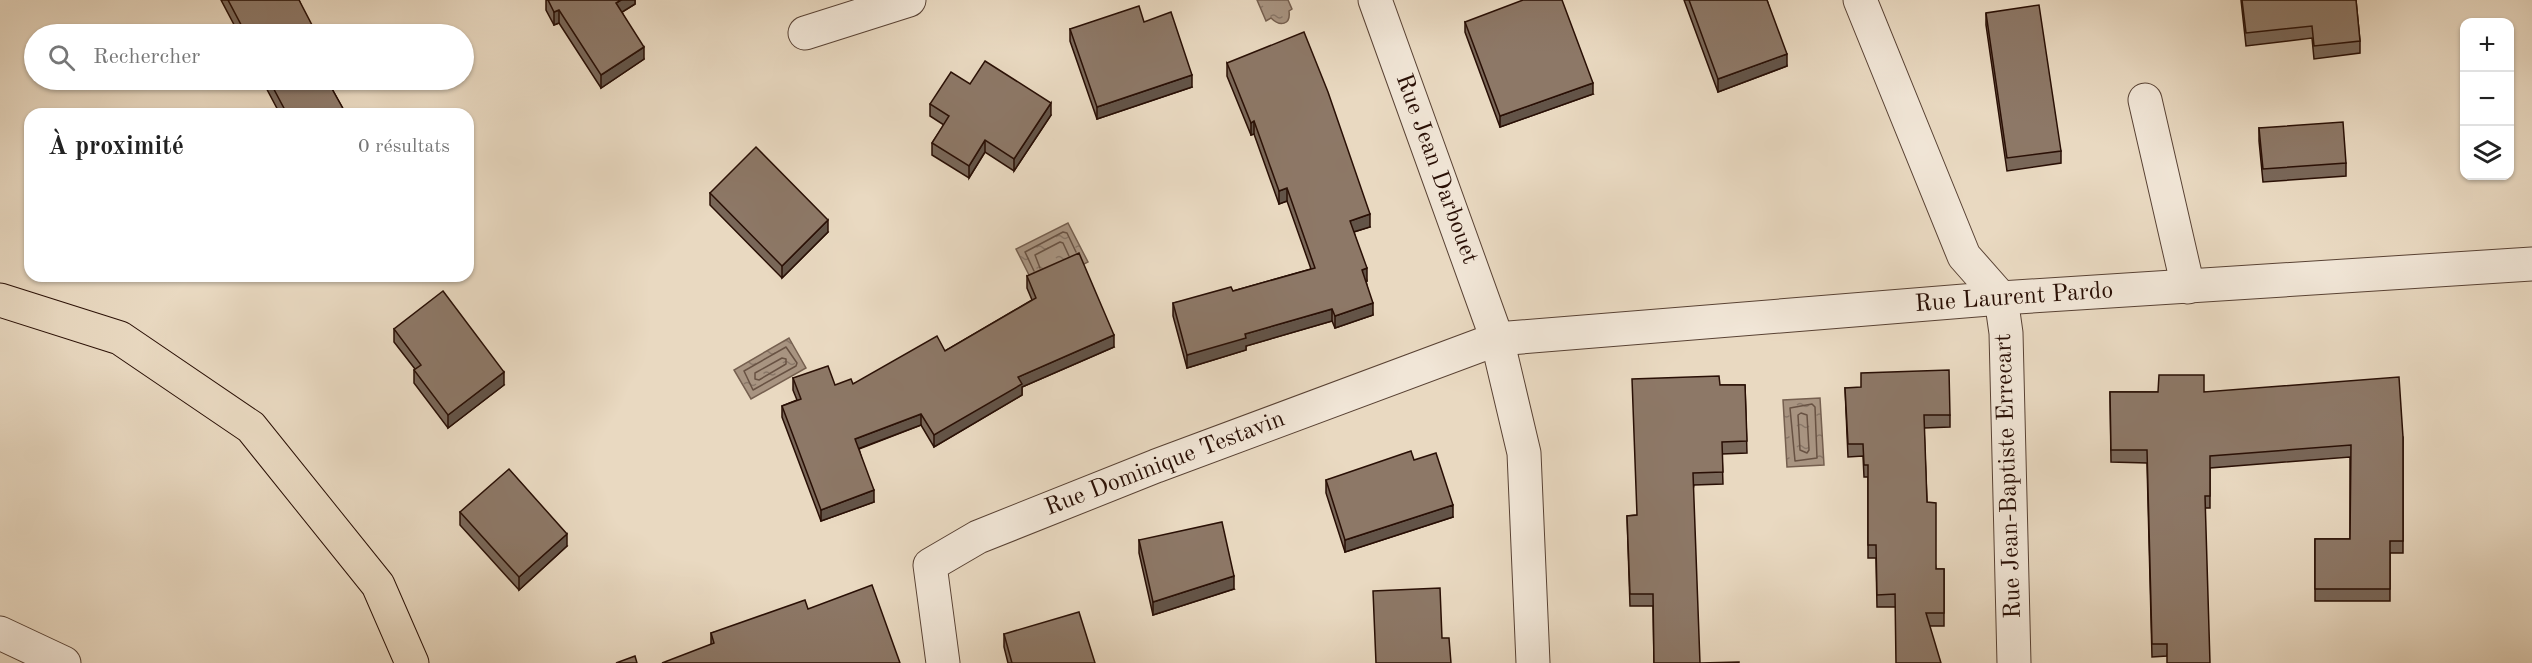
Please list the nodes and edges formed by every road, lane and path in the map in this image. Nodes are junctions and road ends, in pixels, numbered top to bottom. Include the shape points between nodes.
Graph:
1 (909, 0) edge
2 (1375, 0) edge
3 (1860, 0) edge
4 (805, 33) dead end
5 (2145, 100) dead end
6 (2532, 264) edge
7 (2188, 286) junction
8 (2001, 298) junction
9 (0, 300) edge
10 (1497, 339) junction
11 (0, 633) edge
12 (64, 663) edge
13 (412, 663) edge
14 (943, 663) edge
15 (1533, 663) edge
16 (2014, 663) edge

1 - 4 street
2 - 10 street, Rue Jean Darbouet
3 - 8 street, Rue Jean-Baptiste Errecart via 1964,256
5 - 7 street
6 - 7 street, Rue Laurent Pardo
7 - 8 street, Rue Laurent Pardo
8 - 10 street, Rue Laurent Pardo
8 - 16 street, Rue Jean-Baptiste Errecart via 2006,333
9 - 13 main road via 120,339 251,427 378,585
10 - 14 street, Rue Dominique Testavin via 1156,466 959,548 930,565
10 - 15 street, Rue Jean Darbouet via 1524,453
11 - 12 street

